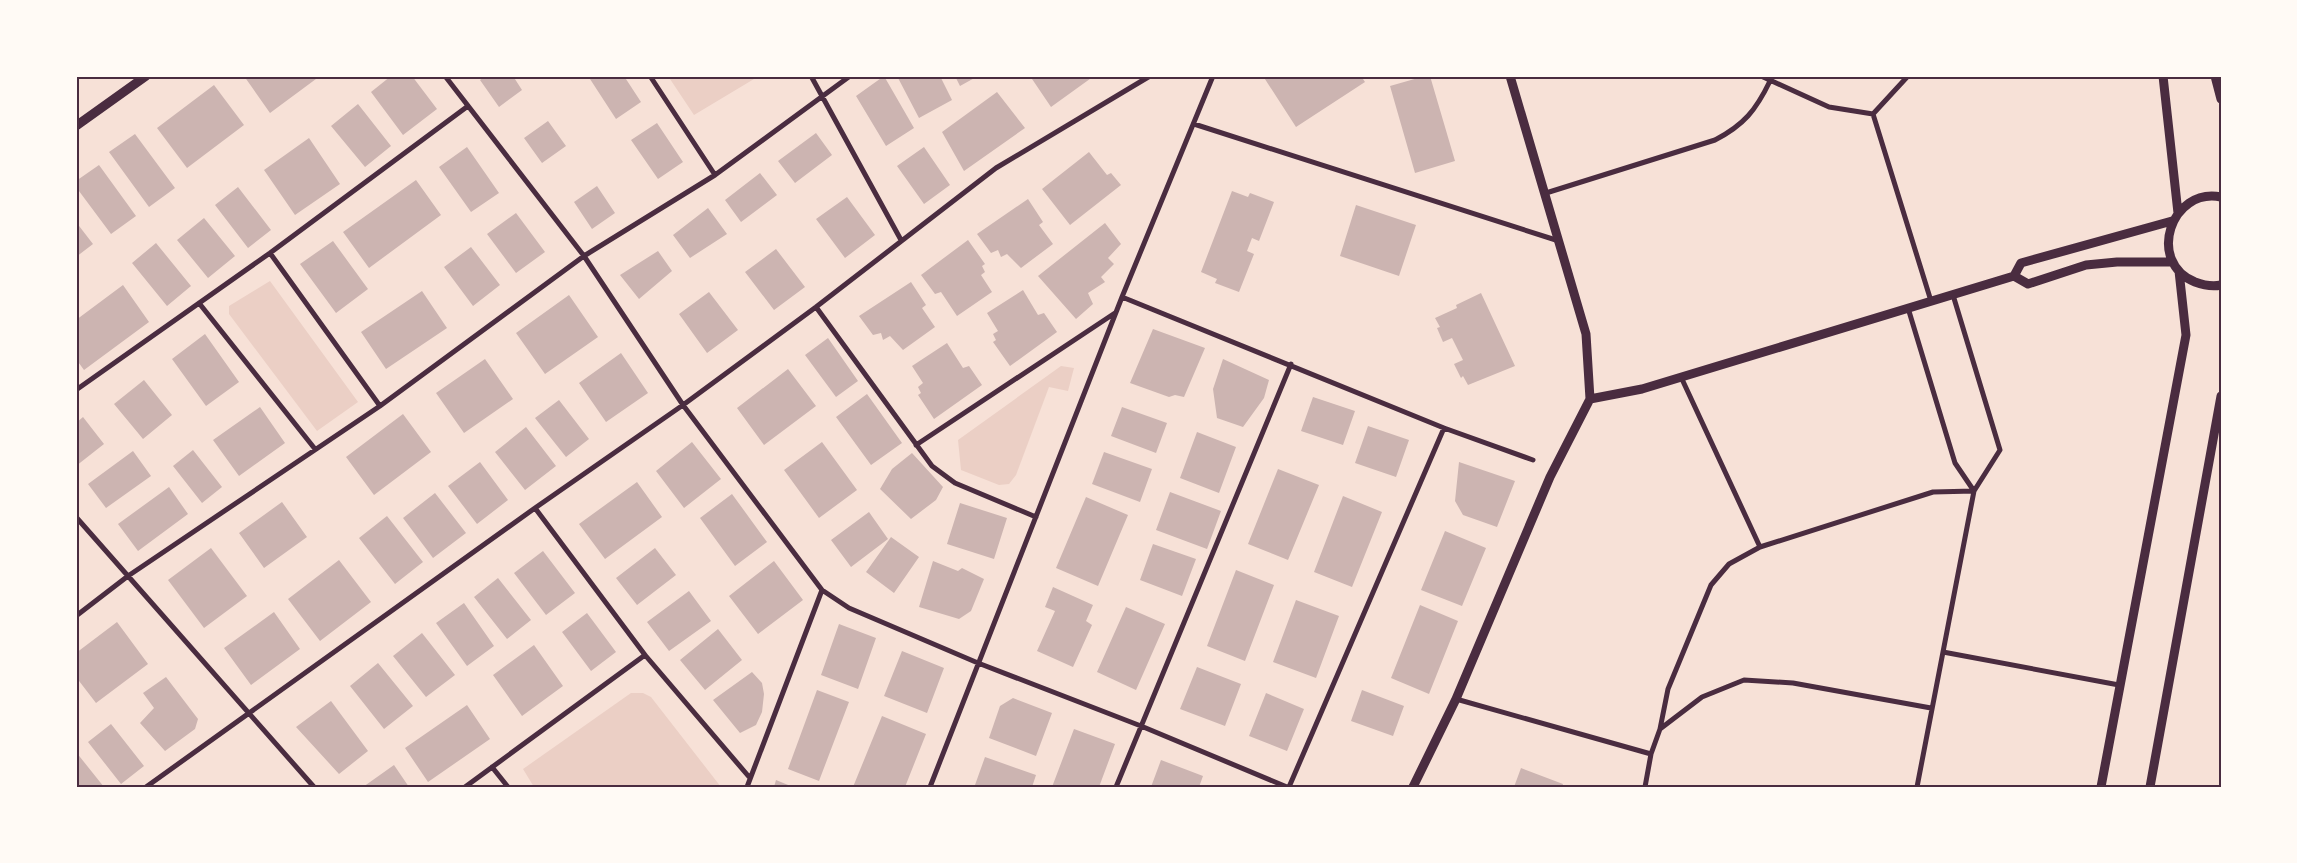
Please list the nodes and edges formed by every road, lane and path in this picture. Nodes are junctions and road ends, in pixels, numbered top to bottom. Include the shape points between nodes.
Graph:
1 (146, 76) edge
2 (445, 76) edge
3 (650, 76) edge
4 (811, 76) edge
5 (850, 76) edge
6 (1150, 76) edge
7 (1213, 76) edge
8 (1510, 76) edge
9 (1761, 76) edge
10 (1908, 76) edge
11 (2164, 76) edge
12 (2215, 76) edge
13 (1770, 81) junction
14 (821, 95) junction
15 (2221, 99) edge
16 (468, 106) junction
17 (1873, 114) junction
18 (1194, 124) junction
19 (76, 126) edge
20 (715, 174) junction
21 (1546, 192) junction
22 (2221, 197) edge
23 (2178, 212) junction
24 (2172, 221) junction
25 (901, 240) junction
26 (1560, 242) junction
27 (270, 253) junction
28 (584, 256) junction
29 (2173, 262) junction
30 (2179, 271) junction
31 (2014, 276) junction
32 (2221, 285) edge
33 (1953, 295) junction
34 (1122, 297) junction
35 (1931, 301) junction
36 (199, 303) junction
37 (816, 307) junction
38 (1908, 308) junction
39 (1115, 314) junction
40 (1291, 364) junction
41 (1681, 377) junction
42 (76, 390) edge
43 (2221, 396) edge
44 (1590, 398) junction
45 (683, 405) junction
46 (380, 406) junction
47 (1444, 428) junction
48 (916, 445) junction
49 (315, 449) junction
50 (1533, 460) dead end
51 (1974, 491) junction
52 (535, 508) junction
53 (76, 517) edge
54 (1036, 517) junction
55 (1760, 547) junction
56 (128, 576) junction
57 (822, 590) junction
58 (76, 616) edge
59 (1943, 652) junction
60 (644, 655) junction
61 (978, 663) junction
62 (2119, 685) junction
63 (1456, 699) junction
64 (1931, 708) junction
65 (249, 712) junction
66 (1141, 726) junction
67 (1660, 729) junction
68 (1651, 754) junction
69 (492, 768) junction
70 (750, 778) junction
71 (146, 787) edge
72 (314, 787) edge
73 (465, 787) edge
74 (508, 787) edge
75 (747, 787) edge
76 (930, 787) edge
77 (1116, 787) edge
78 (1288, 787) edge
79 (1413, 787) edge
80 (1645, 787) edge
81 (1917, 787) edge
82 (2101, 787) edge
83 (2150, 787) edge

1 - 19 street
2 - 16 street
3 - 20 street
4 - 14 street
5 - 14 street
6 - 25 street via 996,168
7 - 18 street
8 - 21 street
9 - 13 street
10 - 17 street
11 - 23 street
12 - 15 street
13 - 17 street via 1829,107
13 - 21 street via 1757,108 1734,131 1715,140
14 - 20 street
14 - 25 street
16 - 27 street
16 - 28 street
17 - 35 street
18 - 26 street
18 - 34 street
20 - 28 street
21 - 26 street
22 - 23 street via 2200,197
23 - 24 street
24 - 29 street via 2168,242
24 - 31 street via 2021,262
25 - 37 street
26 - 44 street via 1586,334
27 - 36 street
27 - 46 street
28 - 45 street
28 - 46 street
29 - 30 street
29 - 31 street via 2086,265 2028,284
30 - 32 street via 2203,285
30 - 62 street via 2186,335
31 - 33 street
33 - 35 street
33 - 51 street via 2000,450
34 - 39 street
34 - 40 street
35 - 38 street
36 - 42 street
36 - 49 street
37 - 45 street
37 - 48 street
38 - 41 street
38 - 51 street via 1954,463
39 - 48 street
39 - 54 street
40 - 47 street
40 - 66 street
41 - 44 street via 1642,389
41 - 55 street
43 - 83 street
44 - 63 street via 1550,477
45 - 52 street
45 - 57 street
46 - 49 street
47 - 50 street
47 - 78 street
48 - 54 street via 932,466 956,483
49 - 56 street
51 - 55 street via 1933,492
51 - 59 street
52 - 60 street
52 - 65 street
53 - 56 street
54 - 61 street
55 - 67 street via 1729,564 1711,585 1668,689
56 - 58 street
56 - 65 street
57 - 61 street via 849,608
57 - 70 street
59 - 62 street
59 - 64 street
60 - 69 street
60 - 70 street
61 - 66 street
61 - 76 street
62 - 82 street
63 - 68 street
63 - 79 street
64 - 67 street via 1793,683 1744,680 1702,697
64 - 81 street
65 - 71 street
65 - 72 street
66 - 77 street
66 - 78 street
67 - 68 street
68 - 80 street
69 - 73 street
69 - 74 street
70 - 75 street

